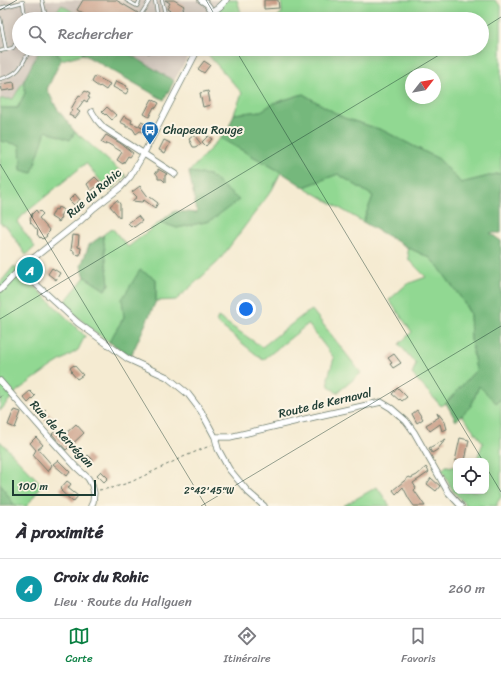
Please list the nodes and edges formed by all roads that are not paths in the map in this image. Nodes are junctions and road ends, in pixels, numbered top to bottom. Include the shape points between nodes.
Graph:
1 (42, 0) edge
2 (126, 0) edge
3 (140, 0) edge
4 (150, 0) edge
5 (155, 0) edge
6 (162, 0) edge
7 (201, 0) edge
8 (226, 0) edge
9 (0, 8) edge
10 (212, 11) joint
11 (24, 12) edge
12 (45, 12) edge
13 (142, 12) edge
14 (157, 12) edge
15 (165, 12) edge
16 (0, 18) edge
17 (12, 48) edge
18 (6, 50) junction
19 (0, 51) edge
20 (26, 56) edge
21 (194, 56) edge
22 (0, 79) edge
23 (92, 112) dead end
24 (144, 153) junction
25 (175, 174) dead end
26 (21, 268) junction
27 (0, 290) edge
28 (0, 381) edge
29 (216, 440) junction
30 (91, 506) edge
31 (264, 506) edge
32 (461, 506) edge

1 - 12 lane
2 - 3 lane via 137,6
4 - 13 lane
5 - 14 lane
6 - 15 lane
7 - 10 street
8 - 10 street via 222,6
9 - 11 lane via 23,2
16 - 18 lane
17 - 18 lane
18 - 19 lane
20 - 22 lane via 14,74
21 - 24 street, Rue du Rohic
23 - 24 street via 104,128
24 - 25 street
24 - 26 street, Rue du Rohic via 121,187
26 - 27 street, Rue du Rohic
26 - 29 street via 78,323 128,359 167,377 188,394 201,411
28 - 30 street, Rue de Kervégan via 88,478 94,491
29 - 31 street via 229,469 248,492
29 - 32 street, Route de Kernaval via 381,402 391,408 414,432 448,492

